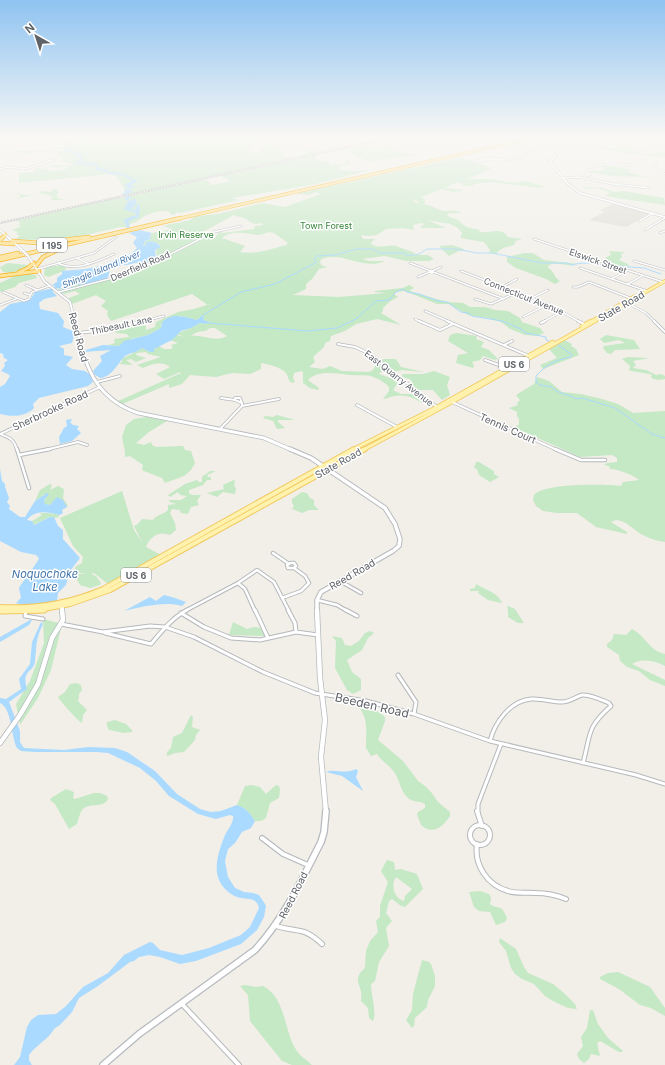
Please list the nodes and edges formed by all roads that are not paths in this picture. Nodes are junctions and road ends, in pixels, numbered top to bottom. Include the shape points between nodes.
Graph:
1 (308, 187) edge
2 (319, 187) edge
3 (570, 187) edge
4 (640, 187) edge
5 (643, 187) dead end
6 (653, 214) junction
7 (665, 217) edge
8 (639, 221) dead end
9 (241, 226) dead end
10 (0, 230) edge
11 (645, 230) dead end
12 (665, 231) edge
13 (660, 233) dead end
14 (5, 235) junction
15 (103, 236) junction
16 (89, 237) junction
17 (116, 237) dead end
18 (534, 239) dead end
19 (11, 240) junction
20 (0, 242) edge
21 (14, 244) junction
22 (110, 253) dead end
23 (28, 255) junction
24 (0, 256) edge
25 (77, 258) junction
26 (0, 261) edge
27 (634, 261) dead end
28 (57, 263) junction
29 (410, 263) dead end
30 (89, 264) junction
31 (441, 267) dead end
32 (38, 268) junction
33 (580, 268) dead end
34 (665, 270) edge
35 (432, 271) junction
36 (628, 271) junction
37 (461, 272) dead end
38 (0, 276) edge
39 (643, 276) junction
40 (418, 277) dead end
41 (517, 279) dead end
42 (611, 279) junction
43 (663, 281) edge
44 (627, 284) junction
45 (26, 285) dead end
46 (50, 286) junction
47 (501, 287) junction
48 (572, 287) dead end
49 (38, 290) junction
50 (548, 290) dead end
51 (646, 291) junction
52 (3, 292) dead end
53 (59, 292) junction
54 (24, 293) dead end
55 (517, 293) junction
56 (30, 295) junction
57 (16, 298) junction
58 (532, 298) junction
59 (630, 298) junction
60 (475, 299) dead end
61 (504, 299) junction
62 (0, 300) edge
63 (5, 302) junction
64 (627, 303) junction
65 (548, 304) junction
66 (0, 305) edge
67 (622, 306) junction
68 (635, 308) junction
69 (615, 309) junction
70 (425, 311) dead end
71 (562, 311) junction
72 (164, 316) dead end
73 (523, 317) dead end
74 (415, 319) dead end
75 (541, 322) dead end
76 (453, 323) junction
77 (586, 325) junction
78 (665, 332) edge
79 (78, 334) junction
80 (512, 341) dead end
81 (338, 344) dead end
82 (504, 345) junction
83 (529, 356) junction
84 (485, 360) dead end
85 (507, 368) junction
86 (120, 376) dead end
87 (97, 382) junction
88 (485, 382) junction
89 (100, 387) junction
90 (221, 398) dead end
91 (457, 398) junction
92 (279, 399) dead end
93 (452, 402) junction
94 (357, 405) dead end
95 (242, 406) junction
96 (437, 407) junction
97 (397, 427) junction
98 (220, 429) junction
99 (0, 434) edge
100 (388, 434) junction
101 (87, 445) dead end
102 (19, 454) junction
103 (604, 460) dead end
104 (325, 467) junction
105 (29, 488) dead end
106 (273, 553) dead end
107 (340, 580) junction
108 (238, 583) junction
109 (361, 593) dead end
110 (282, 598) junction
111 (317, 600) junction
112 (62, 605) junction
113 (0, 607) edge
114 (0, 611) edge
115 (26, 611) junction
116 (181, 613) junction
117 (357, 616) dead end
118 (43, 619) dead end
119 (62, 624) junction
120 (165, 627) junction
121 (103, 632) junction
122 (296, 632) junction
123 (318, 635) junction
124 (268, 638) junction
125 (398, 675) dead end
126 (322, 694) junction
127 (414, 714) junction
128 (490, 741) junction
129 (0, 743) edge
130 (502, 744) junction
131 (583, 763) junction
132 (665, 784) edge
133 (482, 826) junction
134 (262, 838) dead end
135 (477, 844) junction
136 (308, 865) junction
137 (566, 899) dead end
138 (276, 926) junction
139 (322, 944) dead end
140 (181, 1004) junction
141 (103, 1065) edge
142 (239, 1065) edge

1 - 16 highway, I 195
2 - 15 highway, I 195
3 - 6 street via 581,194
4 - 5 street
6 - 7 street
6 - 8 street
7 - 11 street
9 - 53 street, Deerfield Road via 214,232 157,261 109,279
10 - 14 street, Reed Road
12 - 13 street
14 - 19 street, Reed Road
14 - 20 highway
15 - 23 highway, I 195
15 - 32 highway via 59,249 41,258 37,262
16 - 19 highway via 22,243
16 - 24 highway, I 195
17 - 25 street via 94,253
18 - 36 street, Elswick Street
19 - 20 highway
19 - 21 street, Reed Road
20 - 21 highway
21 - 23 street, Reed Road, bridge
22 - 30 street via 114,254
23 - 26 highway
23 - 32 street, Reed Road
25 - 28 street
25 - 30 street
27 - 34 street
28 - 30 street via 65,267
28 - 32 street
29 - 35 street
31 - 35 street
32 - 38 highway
32 - 38 highway
32 - 46 street, Reed Road via 44,281
33 - 42 street
35 - 40 street
35 - 61 street
36 - 39 street, Elswick Street
36 - 42 street
37 - 47 street, Connecticut Avenue
39 - 43 street, Elswick Street
39 - 44 street
41 - 47 street
42 - 44 street
43 - 51 main road, State Road / US 6
44 - 51 street
45 - 49 street
46 - 49 street
46 - 53 street, Reed Road
47 - 55 street, Connecticut Avenue
48 - 59 street via 589,282
49 - 56 street
50 - 58 street
51 - 59 main road, State Road / US 6
51 - 64 main road, State Road / US 6
52 - 57 street
53 - 79 street, Reed Road via 70,302
54 - 56 street
55 - 58 street, Connecticut Avenue
55 - 61 street
56 - 57 street via 28,300 24,301
57 - 63 street
58 - 65 street, Connecticut Avenue
59 - 69 main road, State Road / US 6
60 - 61 street via 490,304
62 - 63 street
63 - 66 street
64 - 67 main road, State Road / US 6
64 - 68 street
65 - 71 street, Connecticut Avenue
65 - 73 street
67 - 68 street
67 - 69 main road, State Road / US 6
68 - 78 street via 646,313
69 - 77 main road, State Road / US 6
70 - 76 street
71 - 75 street
71 - 77 street, Connecticut Avenue
72 - 79 street, Thibeault Lane
74 - 76 street via 440,330
76 - 82 street
77 - 83 main road, State Road / US 6
77 - 88 main road, State Road / US 6
79 - 87 street, Reed Road via 82,354
80 - 82 street
81 - 96 street, East Quarry Avenue via 355,347 370,354
82 - 83 street
83 - 85 main road, State Road / US 6
84 - 85 street
85 - 88 main road, State Road / US 6
86 - 87 street
87 - 89 street, Reed Road
88 - 91 main road, State Road / US 6
89 - 98 street, Reed Road via 116,404 134,412
89 - 99 street, Sherbrooke Road
90 - 95 street via 235,400 242,403
91 - 93 main road, State Road / US 6
91 - 96 main road, State Road / US 6
92 - 95 street
93 - 100 main road, State Road / US 6
93 - 103 street, Tennis Court via 581,460
94 - 97 street
95 - 98 street
96 - 97 main road, State Road / US 6
97 - 100 main road, State Road / US 6
98 - 104 street, Reed Road via 268,440 311,458
99 - 102 street via 14,440
100 - 104 main road, State Road / US 6
101 - 102 street via 78,442
102 - 105 street
104 - 107 street, Reed Road via 385,508 395,524 400,539 399,546 393,551
104 - 112 main road, State Road / US 6 via 134,574 98,592
106 - 110 street via 288,564 295,564 294,568 305,576 309,583 300,591
107 - 109 street
107 - 111 street, Reed Road via 321,592
108 - 110 street via 257,570 274,582
108 - 116 street
108 - 124 street via 245,589
110 - 122 street via 295,623
111 - 117 street via 337,605
111 - 123 street, Reed Road
112 - 113 main road, State Road / US 6
112 - 115 main road, State Road / US 6
112 - 119 street
114 - 115 main road, State Road / US 6
115 - 118 street via 25,616
116 - 120 street
116 - 124 street via 224,636 260,640
119 - 121 street, Beeden Road
119 - 129 street via 52,638 38,684
120 - 121 street, Beeden Road via 150,626
120 - 121 street via 151,644
120 - 126 street, Beeden Road via 194,637 277,678
122 - 123 street
122 - 124 street
123 - 126 street, Reed Road
125 - 127 street via 416,702
126 - 127 street, Beeden Road via 354,698
126 - 136 street, Reed Road via 326,725 321,763 326,821 321,842
127 - 128 street, Beeden Road
128 - 130 street, Beeden Road
128 - 131 street via 494,729 512,705 532,699 569,702 583,694 611,706 600,716 589,733
130 - 131 street, Beeden Road
130 - 133 street via 478,804 477,810
131 - 132 street, Beeden Road
133 - 135 street via 474,827 470,833
133 - 135 street via 489,831 490,839 483,844
134 - 136 street via 281,853
135 - 137 street via 479,867 497,887 518,893 542,893
136 - 138 street, Reed Road
138 - 139 street via 286,930 304,930
138 - 140 street, Reed Road via 255,950
140 - 141 street, Reed Road via 139,1034
140 - 142 street

